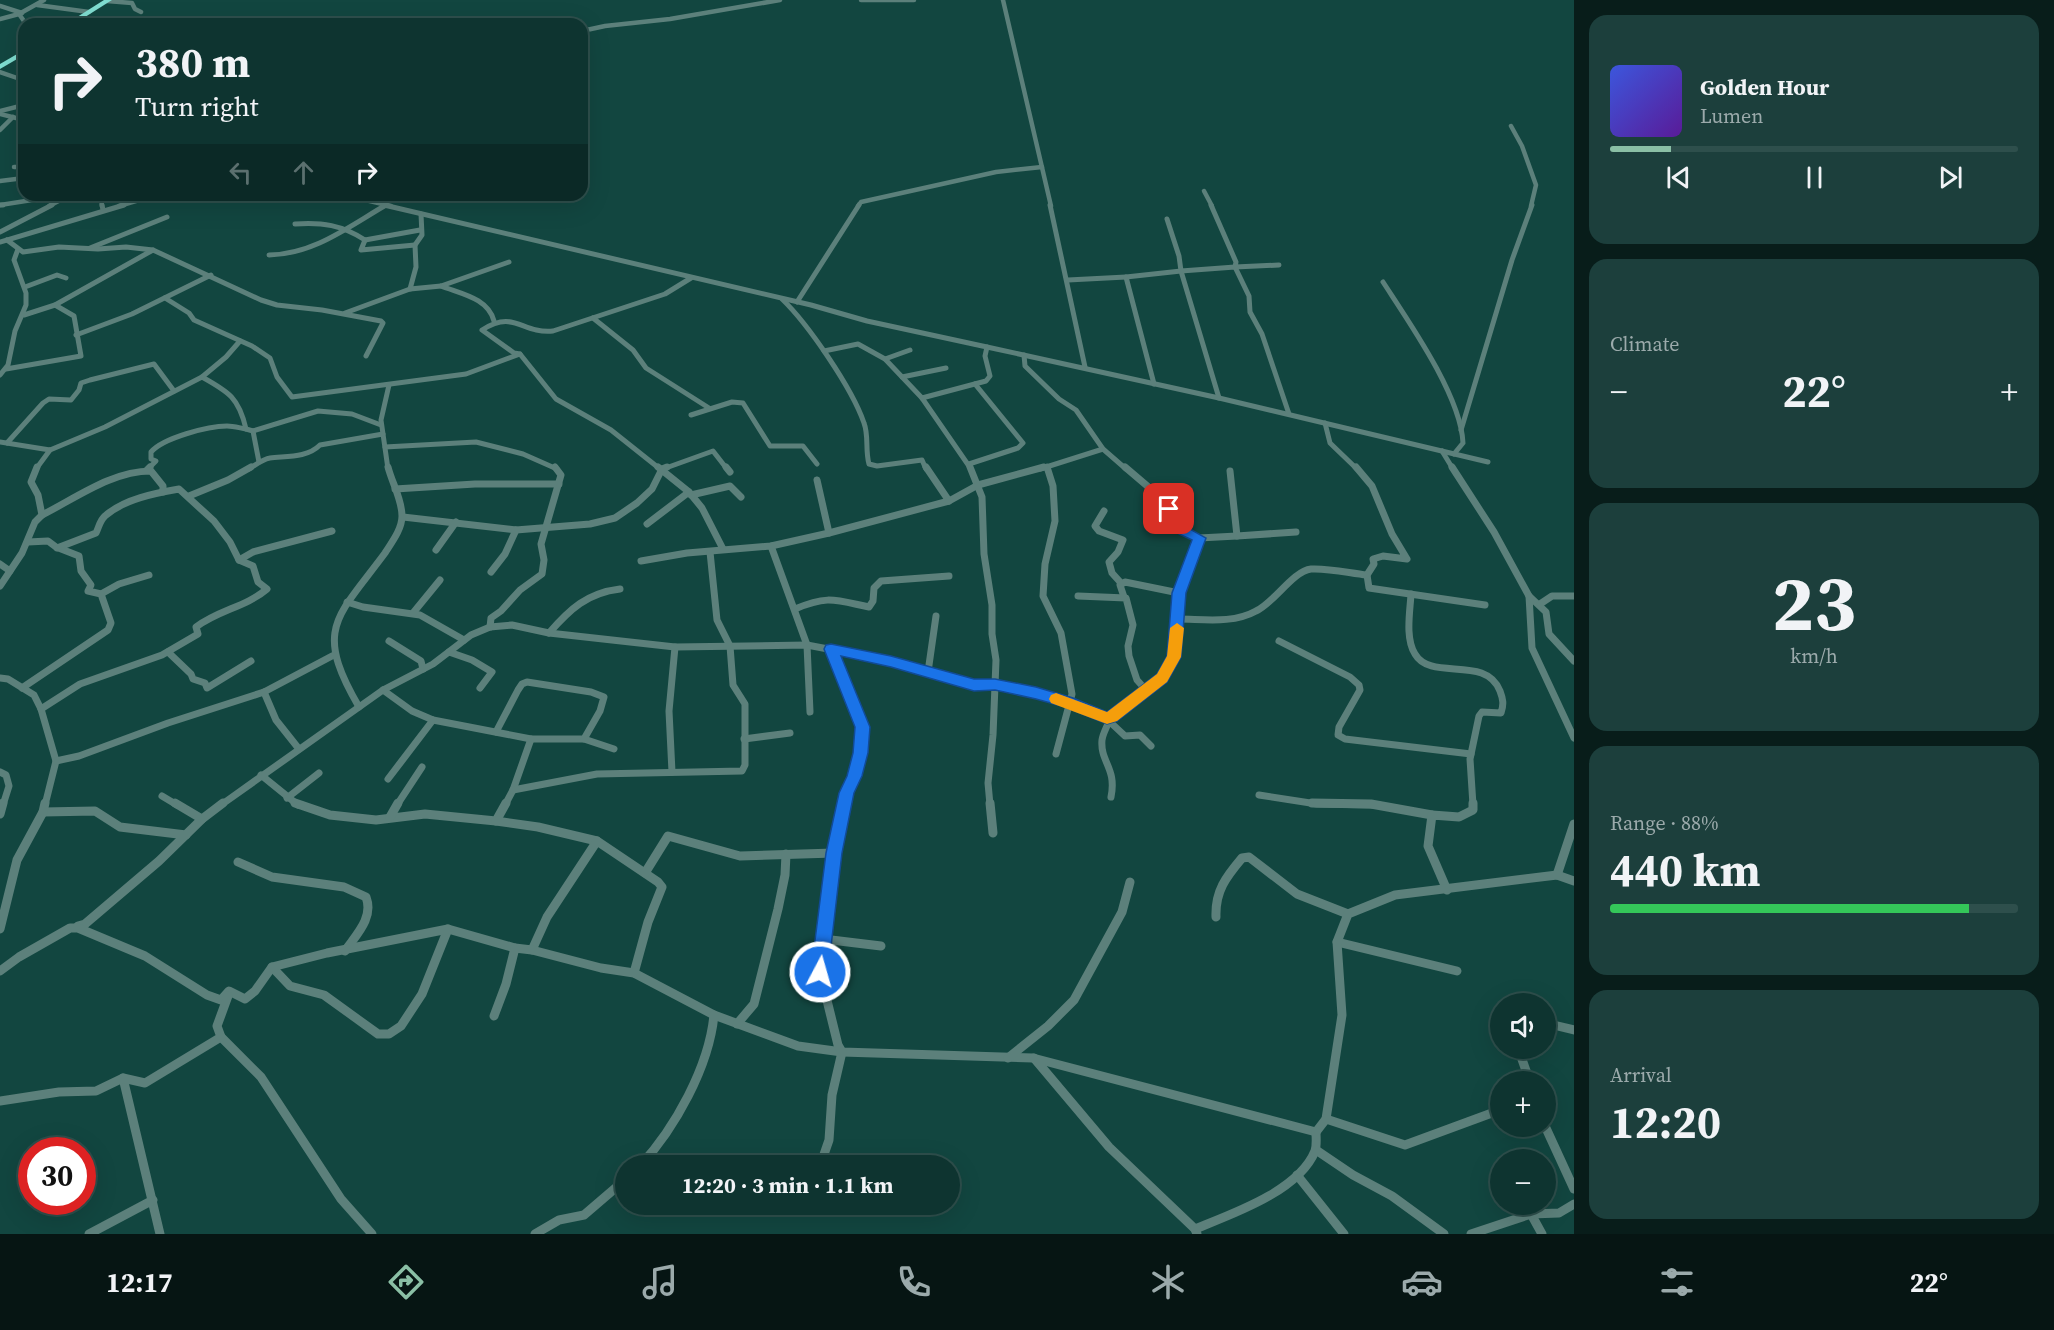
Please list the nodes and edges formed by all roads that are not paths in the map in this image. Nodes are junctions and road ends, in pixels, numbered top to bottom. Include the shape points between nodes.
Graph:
1 (45, 0) edge
2 (780, 0) edge
3 (861, 0) edge
4 (914, 0) edge
5 (1003, 0) edge
6 (893, 1) edge
7 (104, 2) edge
8 (38, 5) junction
9 (0, 6) edge
10 (89, 12) junction
11 (141, 12) dead end
12 (21, 13) junction
13 (23, 18) edge
14 (79, 18) edge
15 (0, 19) edge
16 (588, 29) edge
17 (18, 56) edge
18 (0, 67) edge
19 (0, 72) edge
20 (18, 79) edge
21 (18, 107) edge
22 (0, 113) edge
23 (13, 117) junction
24 (18, 118) edge
25 (1511, 126) dead end
26 (0, 130) edge
27 (14, 167) dead end
28 (18, 167) edge
29 (1042, 167) junction
30 (18, 179) edge
31 (0, 181) edge
32 (1204, 191) dead end
33 (26, 201) edge
34 (59, 201) edge
35 (102, 201) edge
36 (130, 201) edge
37 (369, 201) edge
38 (0, 205) edge
39 (386, 205) junction
40 (104, 210) junction
41 (421, 214) junction
42 (167, 217) dead end
43 (1167, 219) dead end
44 (296, 224) dead end
45 (347, 227) junction
46 (420, 230) junction
47 (0, 232) edge
48 (7, 240) junction
49 (365, 240) junction
50 (0, 242) edge
51 (415, 245) junction
52 (18, 249) junction
53 (87, 249) junction
54 (153, 250) junction
55 (269, 255) dead end
56 (509, 262) dead end
57 (1279, 265) dead end
58 (1235, 267) junction
59 (1181, 271) junction
60 (211, 274) junction
61 (1126, 277) junction
62 (66, 278) dead end
63 (691, 278) junction
64 (1068, 280) junction
65 (1383, 282) dead end
66 (441, 286) junction
67 (25, 287) junction
68 (410, 289) junction
69 (165, 298) junction
70 (781, 298) junction
71 (797, 302) junction
72 (56, 305) junction
73 (343, 314) junction
74 (24, 315) junction
75 (593, 318) junction
76 (494, 321) junction
77 (76, 335) junction
78 (240, 342) junction
79 (987, 347) junction
80 (910, 350) dead end
81 (824, 351) junction
82 (9, 354) junction
83 (520, 354) junction
84 (1024, 355) junction
85 (0, 356) edge
86 (366, 356) dead end
87 (885, 359) junction
88 (1085, 367) junction
89 (946, 368) dead end
90 (6, 369) junction
91 (0, 375) edge
92 (902, 377) junction
93 (202, 378) junction
94 (975, 384) junction
95 (1154, 384) junction
96 (389, 385) junction
97 (174, 391) junction
98 (922, 398) junction
99 (1219, 398) junction
100 (709, 408) junction
101 (1289, 414) junction
102 (691, 415) dead end
103 (1325, 423) junction
104 (381, 425) junction
105 (246, 429) junction
106 (1461, 430) junction
107 (253, 431) junction
108 (383, 434) junction
109 (3, 443) edge
110 (385, 447) junction
111 (1103, 449) junction
112 (50, 450) junction
113 (1442, 451) junction
114 (1454, 454) junction
115 (259, 462) junction
116 (1488, 462) dead end
117 (817, 464) dead end
118 (969, 464) junction
119 (1047, 467) junction
120 (662, 469) junction
121 (147, 470) junction
122 (1230, 471) dead end
123 (730, 472) dead end
124 (817, 480) dead end
125 (559, 484) junction
126 (978, 485) junction
127 (395, 489) junction
128 (163, 492) junction
129 (690, 494) junction
130 (189, 496) junction
131 (741, 498) dead end
132 (949, 501) junction
133 (1104, 512) dead end
134 (42, 515) junction
135 (403, 517) junction
136 (456, 522) junction
137 (647, 524) dead end
138 (546, 528) junction
139 (516, 530) junction
140 (332, 531) dead end
141 (829, 532) junction
142 (1296, 532) dead end
143 (1237, 536) junction
144 (1199, 538) junction
145 (28, 542) junction
146 (771, 546) junction
147 (57, 548) junction
148 (723, 549) junction
149 (436, 550) dead end
150 (710, 552) junction
151 (239, 560) junction
152 (640, 561) dead end
153 (0, 564) edge
154 (10, 571) junction
155 (491, 572) dead end
156 (149, 575) dead end
157 (1367, 575) junction
158 (949, 576) dead end
159 (440, 580) dead end
160 (1121, 583) junction
161 (0, 586) edge
162 (620, 589) dead end
163 (1179, 593) junction
164 (101, 594) junction
165 (1411, 594) junction
166 (1078, 596) dead end
167 (1529, 596) junction
168 (1574, 596) edge
169 (1124, 597) junction
170 (347, 602) junction
171 (1540, 604) junction
172 (1485, 605) dead end
173 (795, 609) junction
174 (413, 613) junction
175 (936, 616) dead end
176 (1178, 619) junction
177 (490, 627) junction
178 (549, 633) junction
179 (464, 640) junction
180 (389, 641) dead end
181 (1279, 641) dead end
182 (807, 645) junction
183 (730, 646) junction
184 (675, 647) junction
185 (831, 649) junction
186 (168, 652) junction
187 (449, 652) junction
188 (332, 656) junction
189 (251, 661) dead end
190 (1574, 661) edge
191 (423, 669) junction
192 (928, 672) junction
193 (0, 678) edge
194 (995, 684) junction
195 (22, 688) junction
196 (480, 688) dead end
197 (383, 690) junction
198 (1146, 690) junction
199 (264, 692) junction
200 (1068, 702) junction
201 (359, 707) junction
202 (41, 709) junction
203 (810, 712) dead end
204 (434, 720) junction
205 (1108, 720) junction
206 (496, 732) junction
207 (790, 733) dead end
208 (1574, 738) edge
209 (531, 739) junction
210 (584, 739) junction
211 (744, 739) junction
212 (1151, 746) dead end
213 (299, 749) junction
214 (614, 749) dead end
215 (1056, 754) dead end
216 (1471, 754) junction
217 (56, 761) junction
218 (422, 767) dead end
219 (0, 772) edge
220 (672, 772) junction
221 (319, 773) dead end
222 (261, 775) junction
223 (388, 779) dead end
224 (513, 790) junction
225 (1259, 795) dead end
226 (162, 796) dead end
227 (1111, 797) dead end
228 (287, 798) junction
229 (43, 812) junction
230 (0, 814) edge
231 (1432, 815) junction
232 (390, 817) junction
233 (202, 819) junction
234 (496, 821) junction
235 (1574, 824) edge
236 (993, 833) dead end
237 (186, 835) junction
238 (597, 841) junction
239 (834, 853) junction
240 (786, 854) junction
241 (238, 861) dead end
242 (645, 873) junction
243 (1557, 875) junction
244 (1574, 881) edge
245 (1130, 882) dead end
246 (1447, 890) junction
247 (1348, 914) junction
248 (1216, 917) dead end
249 (85, 927) junction
250 (0, 929) edge
251 (448, 929) junction
252 (823, 939) junction
253 (1337, 942) junction
254 (881, 946) dead end
255 (515, 948) junction
256 (532, 950) junction
257 (345, 951) junction
258 (272, 967) junction
259 (0, 971) edge
260 (1457, 971) dead end
261 (634, 973) junction
262 (230, 991) junction
263 (714, 1015) junction
264 (494, 1016) dead end
265 (737, 1024) junction
266 (1556, 1026) edge
267 (1574, 1030) edge
268 (221, 1037) junction
269 (842, 1053) junction
270 (1008, 1058) junction
271 (1034, 1058) junction
272 (123, 1077) junction
273 (0, 1101) edge
274 (1490, 1114) edge
275 (1326, 1119) junction
276 (1316, 1132) junction
277 (1550, 1137) edge
278 (1316, 1150) junction
279 (651, 1155) edge
280 (825, 1155) edge
281 (1297, 1175) junction
282 (615, 1188) edge
283 (1574, 1189) edge
284 (153, 1200) junction
285 (1574, 1204) edge
286 (1556, 1213) edge
287 (1528, 1215) edge
288 (1532, 1215) edge
289 (1196, 1232) edge
290 (89, 1234) edge
291 (160, 1234) edge
292 (372, 1234) edge
293 (535, 1234) edge
294 (1344, 1234) edge
295 (1444, 1234) edge
296 (1471, 1234) edge
297 (1542, 1234) edge

1 - 8 street
2 - 16 street
3 - 6 street
4 - 6 street
5 - 29 street
7 - 10 highway
7 - 11 street via 132,3
8 - 10 street
8 - 12 street
9 - 12 street
10 - 14 highway
12 - 13 street
12 - 15 street
17 - 18 highway
19 - 20 street
21 - 22 street
22 - 23 street
23 - 24 street
23 - 26 street
25 - 106 street via 1536,185
27 - 28 street
29 - 64 street
29 - 71 street via 996,172 861,202
30 - 31 street
32 - 58 street via 1236,261
33 - 38 street
34 - 47 street
35 - 40 street
36 - 40 street
37 - 39 street
39 - 41 street
39 - 45 street
40 - 48 street
41 - 46 street
41 - 63 street
42 - 53 street
43 - 59 street
44 - 45 street via 321,222
45 - 49 street
45 - 55 street via 301,251
46 - 49 street
46 - 51 street via 422,235
48 - 50 street
48 - 52 street
49 - 51 street via 361,250
51 - 68 street via 416,267
52 - 53 street
52 - 67 street via 15,269
53 - 54 street
54 - 60 street
54 - 72 street
56 - 66 street
57 - 58 street
58 - 59 street
58 - 101 street via 1249,296 1250,312 1262,334
59 - 61 street
59 - 99 street
60 - 69 street
60 - 73 street via 277,305
61 - 64 street
61 - 95 street
62 - 67 street via 57,275
63 - 70 street
63 - 75 street via 665,294
64 - 88 street
65 - 106 street via 1445,387
66 - 68 street
66 - 76 street via 476,299 491,310
67 - 74 street
68 - 73 street
69 - 77 street
69 - 78 street via 194,320
70 - 71 street
70 - 81 street
71 - 79 street
72 - 74 street
72 - 77 street via 74,316
73 - 86 street via 383,322
74 - 82 street via 13,334
75 - 76 street via 546,333 510,319
75 - 100 street via 633,350 646,368
76 - 83 street via 482,330
77 - 90 street via 81,356
78 - 93 street
78 - 96 street via 270,358 277,377 292,397
79 - 84 street
79 - 94 street via 990,376
80 - 87 street
81 - 87 street via 858,344
81 - 132 street via 865,424 869,464 922,460
82 - 85 street
82 - 90 street
83 - 96 street via 472,373
83 - 120 street via 556,399 611,430
84 - 88 street
84 - 111 street via 1025,366 1076,410
87 - 92 street
88 - 95 street
89 - 92 street
90 - 91 street
92 - 98 street
93 - 97 street
93 - 105 street via 231,393
94 - 98 street
94 - 118 street via 1023,443
95 - 99 street
96 - 104 street
97 - 109 street via 154,364 90,380 81,383 71,400 49,399 43,403
97 - 112 street
98 - 118 street
99 - 101 street
100 - 102 street
100 - 117 street via 743,403 770,446 804,446
101 - 103 street
103 - 113 street
103 - 157 street via 1330,442 1372,486 1407,559 1383,556 1373,560
104 - 107 street via 352,414 318,411
104 - 108 street
105 - 107 street
105 - 121 street via 226,426 196,430 166,441 153,449 151,459 156,461
106 - 114 street via 1463,444
107 - 115 street
108 - 110 street
108 - 115 street via 320,445 313,452
109 - 112 street
110 - 125 street via 476,442 553,464 561,475
110 - 127 street
111 - 119 street
111 - 144 street via 1159,496 1183,531
112 - 134 street via 31,482
113 - 114 street
113 - 167 street
114 - 116 street
115 - 130 street
118 - 126 street
119 - 126 street
119 - 200 street via 1053,486 1055,521 1045,564 1043,596 1061,633 1072,694
120 - 123 street via 713,451
120 - 129 street
120 - 138 street via 652,489 615,519
121 - 128 street via 154,474
121 - 134 street via 106,483
122 - 143 street
124 - 141 street
125 - 127 street
125 - 138 street
126 - 132 street
126 - 194 street via 992,605
127 - 135 street
128 - 130 street via 179,489
128 - 147 street via 104,516 96,533
129 - 131 street via 730,486
129 - 137 street
129 - 148 street via 702,508
130 - 151 street via 236,549
132 - 141 street
133 - 160 street via 1095,526 1123,540 1109,562
134 - 145 street
135 - 136 street
135 - 170 street via 393,542
136 - 139 street
136 - 149 street
138 - 139 street
138 - 177 street via 541,544 542,574 491,618
139 - 155 street
140 - 151 street via 253,552
141 - 146 street
142 - 143 street
143 - 144 street
144 - 163 street
145 - 147 street via 51,542
145 - 154 street
146 - 148 street
146 - 173 street
147 - 164 street via 78,556 81,571 91,585 88,591
148 - 150 street
150 - 152 street
150 - 183 street via 717,620
151 - 186 street via 253,566 258,582 267,589 248,602 202,621 196,627 198,634
153 - 154 street
154 - 161 street
156 - 164 street
157 - 165 street via 1369,588
157 - 176 street via 1310,568 1263,608 1250,614 1223,619
158 - 173 street via 881,581 874,588 869,607 828,599
159 - 174 street
160 - 163 street
160 - 169 street
162 - 178 street via 599,590 587,597
163 - 176 street
164 - 195 street via 111,623 108,630
165 - 172 street
165 - 216 street via 1410,639 1421,662 1489,676 1497,683 1504,705 1501,713 1482,712
166 - 169 street
167 - 171 street
167 - 208 street via 1532,648
168 - 171 street via 1552,596
169 - 198 street via 1133,625 1129,657 1137,680
170 - 174 street via 367,609
170 - 188 street via 333,630
171 - 190 street via 1550,614 1551,638
173 - 182 street
174 - 179 street
175 - 192 street
176 - 198 street via 1174,657 1162,678
177 - 178 street via 512,625
177 - 179 street
178 - 184 street
179 - 187 street
180 - 191 street via 421,661
181 - 216 street via 1359,685 1338,735
182 - 183 street
182 - 185 street
182 - 203 street
183 - 184 street
183 - 211 street via 733,685 745,704
184 - 220 street via 669,711
185 - 192 street
185 - 239 street via 863,727 855,776 847,793
186 - 189 street via 207,688
186 - 202 street via 92,679
187 - 191 street
187 - 196 street via 492,672
188 - 199 street
188 - 201 street
191 - 197 street
192 - 194 street via 974,685
193 - 195 street
194 - 200 street
194 - 236 street via 988,783
195 - 202 street via 34,695
197 - 201 street
197 - 204 street via 412,711
198 - 205 street
199 - 213 street via 276,720
199 - 217 street
200 - 205 street
200 - 215 street
201 - 213 street
202 - 217 street
204 - 206 street
204 - 223 street
205 - 212 street via 1125,736 1140,735
205 - 227 street via 1102,741 1115,776
206 - 209 street
206 - 210 street via 518,690 527,682 604,697
207 - 211 street
209 - 210 street
209 - 224 street
210 - 214 street
211 - 220 street via 742,771
213 - 222 street
216 - 231 street via 1473,810 1459,817
217 - 229 street
218 - 232 street
219 - 230 street via 6,775 9,786
220 - 224 street via 597,774
221 - 228 street
222 - 228 street
222 - 233 street
224 - 234 street
225 - 231 street via 1317,804 1371,804
226 - 233 street
228 - 232 street via 330,815 376,820
229 - 237 street via 95,811 120,827
229 - 250 street via 17,860
231 - 246 street via 1426,846
232 - 234 street via 425,814
233 - 237 street
234 - 238 street
235 - 243 street
237 - 249 street
238 - 242 street
238 - 256 street via 547,917
239 - 240 street
239 - 252 street
240 - 242 street via 740,856 668,836
240 - 265 street via 778,909 754,1004
241 - 257 street via 279,879 313,880 366,896 368,914
242 - 261 street via 662,887
243 - 244 street
243 - 246 street
245 - 270 street via 1122,912 1074,1000
246 - 247 street via 1395,895
247 - 248 street via 1297,894 1249,857 1242,858 1217,890
247 - 253 street
249 - 259 street via 70,928
249 - 262 street via 105,941 145,956 207,995 221,1000
251 - 255 street
251 - 257 street
251 - 258 street via 436,966 411,1012 396,1032 386,1035 378,1034 324,995 290,986
252 - 254 street
252 - 269 street via 820,972
253 - 260 street
253 - 275 street via 1342,1015
255 - 256 street
255 - 264 street
256 - 261 street
257 - 258 street
258 - 262 street via 245,999
261 - 263 street
262 - 268 street via 217,1026
263 - 265 street
263 - 279 street via 711,1041 692,1086
265 - 269 street via 798,1046
266 - 267 street
268 - 272 street via 145,1083
268 - 292 street via 265,1081 322,1174
269 - 270 street
269 - 280 street via 832,1093
270 - 271 street
271 - 276 street
271 - 289 street via 1108,1147
272 - 273 street via 96,1091
272 - 284 street
274 - 275 street via 1405,1145
275 - 276 street
276 - 278 street
277 - 283 street
278 - 281 street
278 - 295 street via 1392,1196
281 - 289 street via 1250,1206
281 - 294 street
282 - 293 street via 584,1215 559,1221
284 - 290 street
284 - 291 street
285 - 286 street
287 - 296 street
288 - 297 street

